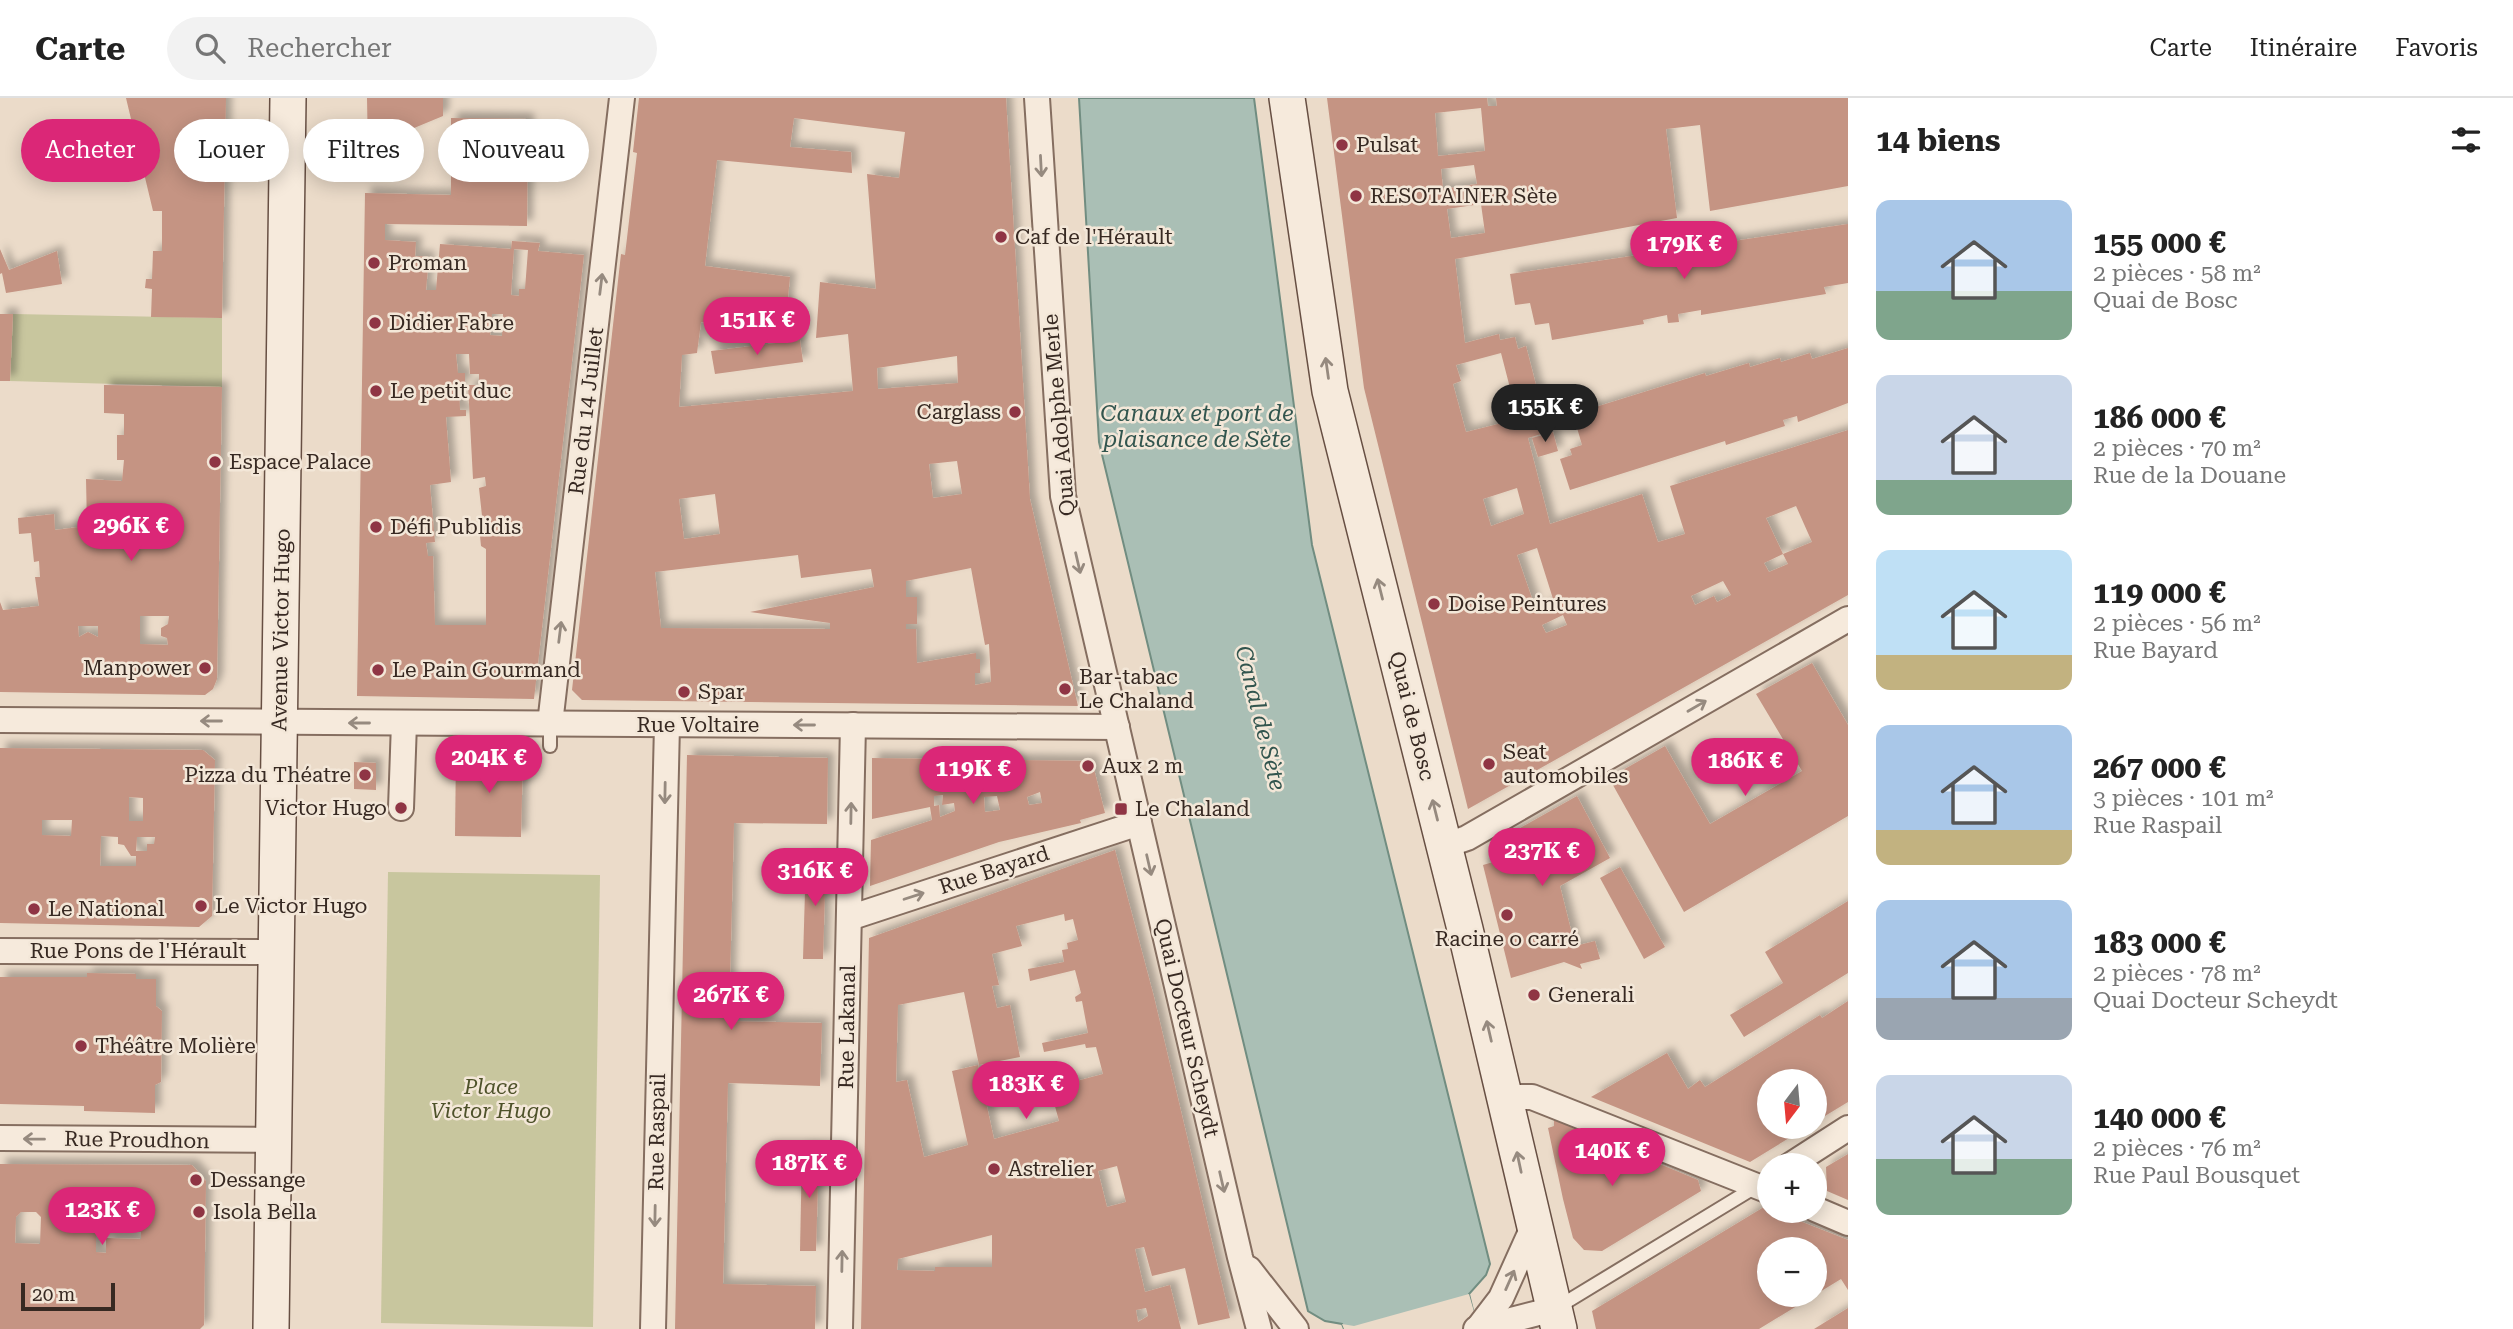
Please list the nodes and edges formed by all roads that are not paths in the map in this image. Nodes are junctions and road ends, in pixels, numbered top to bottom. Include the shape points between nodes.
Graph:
1 (288, 98) edge
2 (622, 98) edge
3 (1037, 98) edge
4 (1287, 98) edge
5 (1848, 619) edge
6 (0, 720) edge
7 (280, 722) junction
8 (404, 723) junction
9 (667, 724) junction
10 (853, 726) junction
11 (1117, 727) junction
12 (550, 735) junction
13 (401, 808) dead end
14 (1139, 823) junction
15 (1444, 846) junction
16 (849, 918) junction
17 (0, 951) edge
18 (277, 952) junction
19 (1505, 1097) junction
20 (1848, 1128) edge
21 (0, 1138) edge
22 (274, 1140) junction
23 (1809, 1153) edge
24 (1757, 1182) edge
25 (1757, 1190) edge
26 (1827, 1214) edge
27 (1848, 1223) edge
28 (1532, 1227) junction
29 (1240, 1257) junction
30 (1557, 1319) edge
31 (271, 1329) edge
32 (653, 1329) edge
33 (840, 1329) edge
34 (1259, 1329) edge
35 (1296, 1329) edge
36 (1478, 1329) edge

1 - 7 street, Avenue Victor Hugo
12 -> 2 street, Rue du 14 Juillet
3 -> 11 street, Quai Adolphe Merle via 1063,496
15 -> 4 street, Quai de Bosc via 1331,391
15 -> 5 street via 1467,838
7 -> 6 street, Rue Voltaire
8 -> 7 street, Rue Voltaire
7 - 18 street, Avenue Victor Hugo
8 - 12 street, Rue Voltaire
8 - 13 street
10 -> 9 street, Rue Voltaire
9 - 12 street, Rue Voltaire
9 -> 32 street, Rue Raspail
10 - 11 street, Rue Voltaire
16 -> 10 street, Rue Lakanal
11 - 14 street, Quai Docteur Scheydt
16 -> 14 street, Rue Bayard
14 -> 29 street, Quai Docteur Scheydt
19 -> 15 street, Quai de Bosc
33 -> 16 street, Rue Lakanal
17 - 18 street, Rue Pons de l'Hérault
18 - 22 street, Avenue Victor Hugo
19 - 24 street via 1532,1097
28 -> 19 street, Quai de Bosc
20 - 23 street
22 -> 21 street, Rue Proudhon
22 - 31 street, Avenue Victor Hugo
25 - 30 lane
26 - 27 street
28 - 30 street, Quai de Bosc
36 -> 28 street via 1501,1298
29 - 34 street, Quai Docteur Scheydt
29 - 35 street
30 - 36 street

